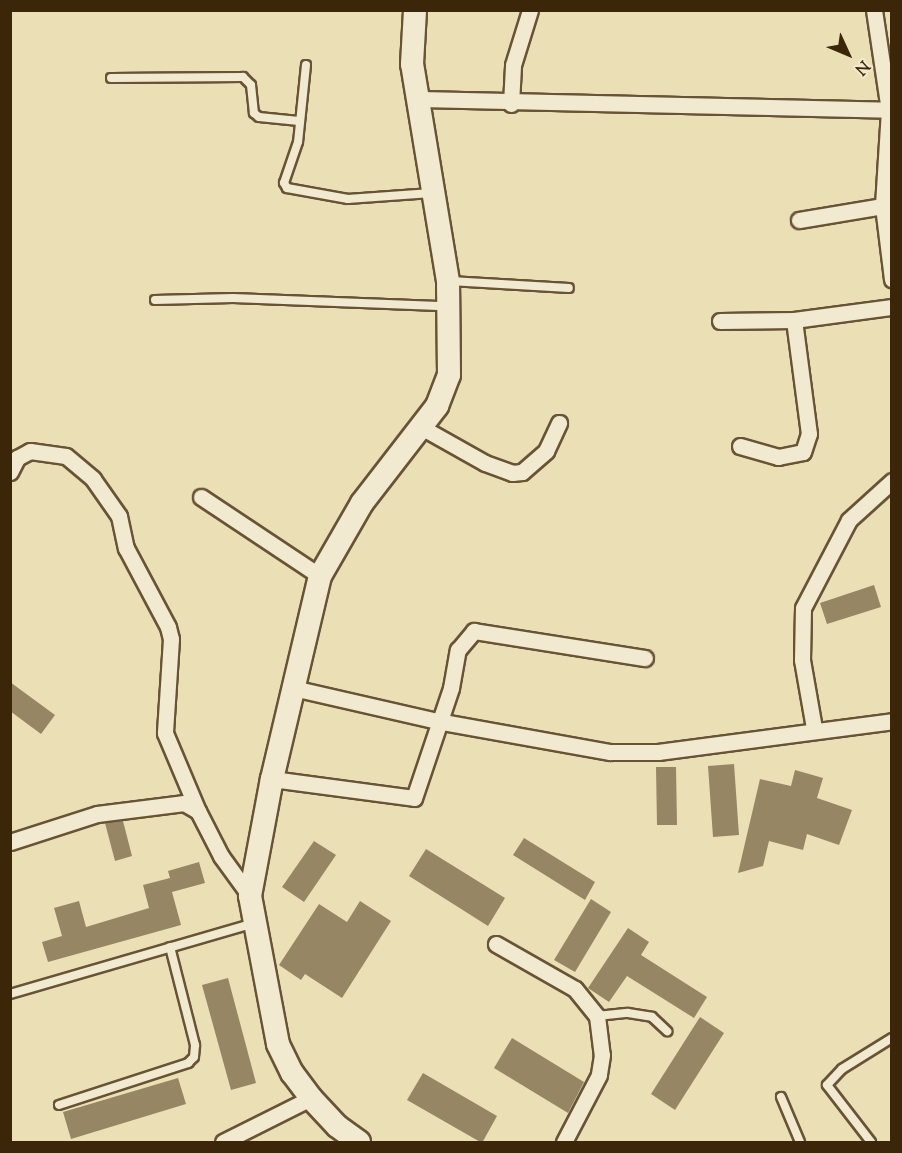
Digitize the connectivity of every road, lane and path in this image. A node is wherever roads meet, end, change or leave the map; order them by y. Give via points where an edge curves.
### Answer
1 (415, 10) edge
2 (531, 10) edge
3 (874, 10) edge
4 (306, 65) dead end
5 (111, 78) dead end
6 (417, 99) junction
7 (511, 104) junction
8 (890, 110) edge
9 (299, 121) junction
10 (433, 193) junction
11 (884, 206) junction
12 (799, 220) dead end
13 (891, 279) edge
14 (448, 281) junction
15 (569, 288) dead end
16 (155, 300) dead end
17 (450, 306) junction
18 (891, 307) edge
19 (794, 320) junction
20 (720, 321) dead end
21 (559, 423) dead end
22 (421, 427) junction
23 (740, 446) dead end
24 (10, 471) edge
25 (891, 481) edge
26 (201, 497) dead end
27 (320, 576) junction
28 (645, 658) dead end
29 (293, 688) junction
30 (437, 721) junction
31 (891, 721) edge
32 (814, 728) junction
33 (273, 779) junction
34 (198, 811) junction
35 (10, 842) edge
36 (250, 896) junction
37 (253, 923) junction
38 (496, 944) dead end
39 (170, 947) junction
40 (10, 994) edge
41 (597, 1016) junction
42 (667, 1031) dead end
43 (891, 1038) edge
44 (781, 1097) dead end
45 (311, 1098) junction
46 (59, 1105) dead end
47 (223, 1143) edge
48 (359, 1143) edge
49 (564, 1143) edge
50 (800, 1143) edge
51 (871, 1143) edge

1 - 6 street via 412,64
2 - 7 street via 513,65
3 - 8 street
4 - 9 lane
5 - 9 lane via 243,77 251,85 254,113 259,117
6 - 7 street
6 - 10 street
7 - 8 street
8 - 11 street
9 - 10 lane via 298,142 284,183 291,192 348,199
10 - 14 street
11 - 12 street
11 - 13 street
14 - 15 lane
14 - 17 street
16 - 17 lane via 233,298
17 - 22 street via 448,375 437,406
18 - 19 street
19 - 20 street
19 - 23 street via 809,434 803,452 778,457
21 - 22 street via 546,451 522,472 512,473 485,463
22 - 27 street via 363,503
24 - 34 street via 17,458 30,451 66,456 93,479 119,516 126,548 168,627 171,639 165,733
25 - 32 street via 845,527 803,608 802,660
26 - 27 street
27 - 29 street
28 - 30 street via 474,631 458,650 451,688
29 - 30 street
29 - 33 street
30 - 32 street via 610,752 658,752
30 - 33 street via 419,793 414,798
31 - 32 street
33 - 36 street
34 - 35 street via 177,802 97,814
34 - 36 street via 221,856
36 - 37 street
37 - 39 lane
37 - 45 street via 278,1044 292,1073
38 - 41 street via 575,989
39 - 40 lane
39 - 46 lane via 195,1045 194,1057 188,1063
41 - 42 lane via 627,1013 652,1017
41 - 49 street via 602,1055 599,1075
43 - 51 lane via 842,1069 826,1085
44 - 50 lane
45 - 47 street
45 - 48 street via 336,1126

